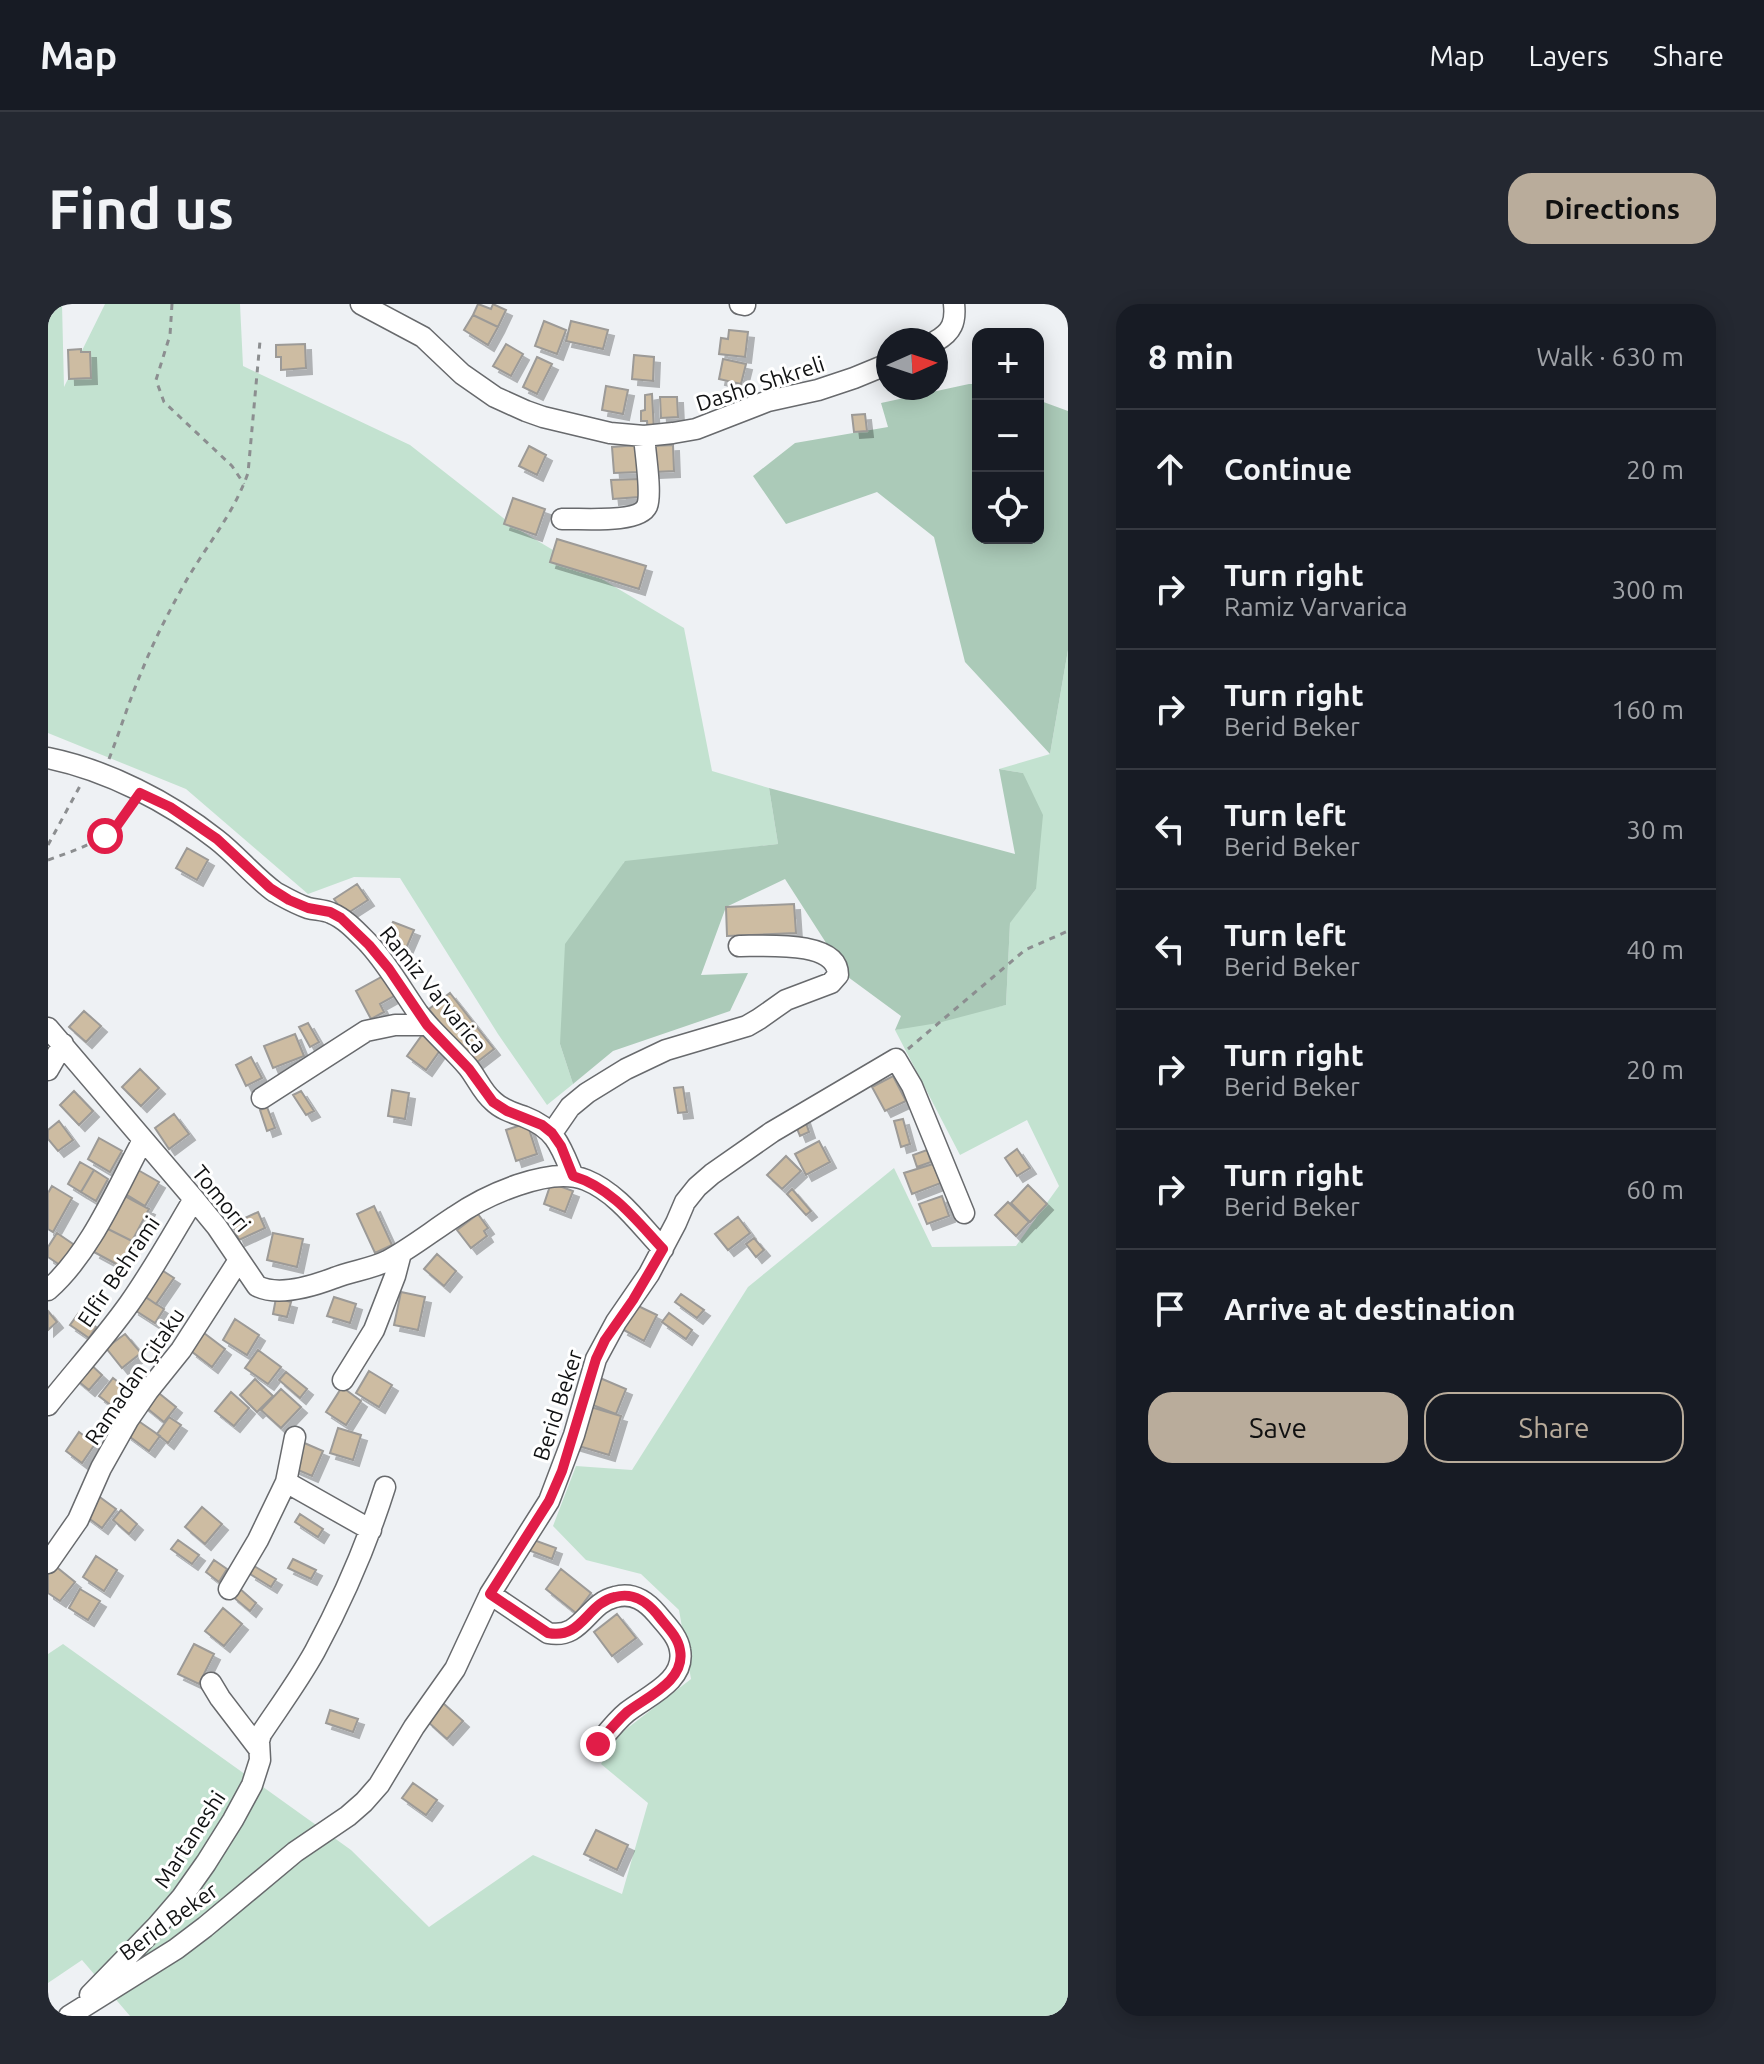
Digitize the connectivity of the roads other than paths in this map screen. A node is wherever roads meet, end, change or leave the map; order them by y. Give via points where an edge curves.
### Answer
1 (361, 304) edge
2 (954, 304) edge
3 (948, 333) edge
4 (876, 369) edge
5 (644, 436) junction
6 (562, 519) dead end
7 (48, 758) edge
8 (739, 946) dead end
9 (427, 1025) junction
10 (48, 1028) edge
11 (63, 1044) junction
12 (48, 1070) edge
13 (262, 1098) dead end
14 (552, 1133) junction
15 (143, 1140) junction
16 (573, 1176) junction
17 (194, 1199) junction
18 (964, 1213) dead end
19 (663, 1249) junction
20 (401, 1253) junction
21 (239, 1260) junction
22 (48, 1290) edge
23 (343, 1380) dead end
24 (48, 1405) edge
25 (295, 1437) dead end
26 (286, 1482) junction
27 (385, 1487) dead end
28 (371, 1530) junction
29 (48, 1563) edge
30 (229, 1589) dead end
31 (490, 1594) junction
32 (211, 1683) dead end
33 (598, 1744) dead end
34 (259, 1749) junction
35 (70, 2016) edge

1 - 5 street, Dasho Shkreli via 423,337 462,374 507,403 586,428
2 - 3 street
4 - 5 street, Dasho Shkreli via 696,429
5 - 6 street via 644,511 619,518
7 - 9 street, Ramiz Varvarica via 97,771 170,807 217,839 270,888 341,918 389,969
8 - 14 street via 816,951 830,957 838,975 747,1026 666,1050 626,1069 570,1107
9 - 13 street via 366,1031
9 - 14 street, Ramiz Varvarica via 493,1102
10 - 11 street, Tomorri
11 - 12 street
11 - 15 street, Tomorri
14 - 16 street
15 - 17 street, Tomorri
15 - 22 street via 86,1245
16 - 19 street via 616,1200
16 - 20 street, Tomorri via 536,1180 492,1196
17 - 21 street, Tomorri
17 - 24 street, Elfir Behrami via 106,1335
18 - 19 street, Berid Beker via 896,1059 712,1174 685,1202
19 - 31 street, Berid Beker via 605,1340 549,1501
20 - 21 street, Tomorri via 318,1284 276,1290 257,1286
20 - 23 street via 374,1330
21 - 29 street, Ramadan Çitaku via 128,1420 78,1520
25 - 26 street
26 - 28 street
26 - 30 street
27 - 28 street, Martaneshi
28 - 34 street, Martaneshi via 314,1653 261,1734
31 - 33 street via 556,1635 571,1631 605,1601 641,1598 676,1638 680,1661 670,1681 627,1713
31 - 35 street, Berid Beker via 455,1669 364,1802 176,1949
32 - 34 street
34 - 35 street, Martaneshi via 252,1785 182,1897

